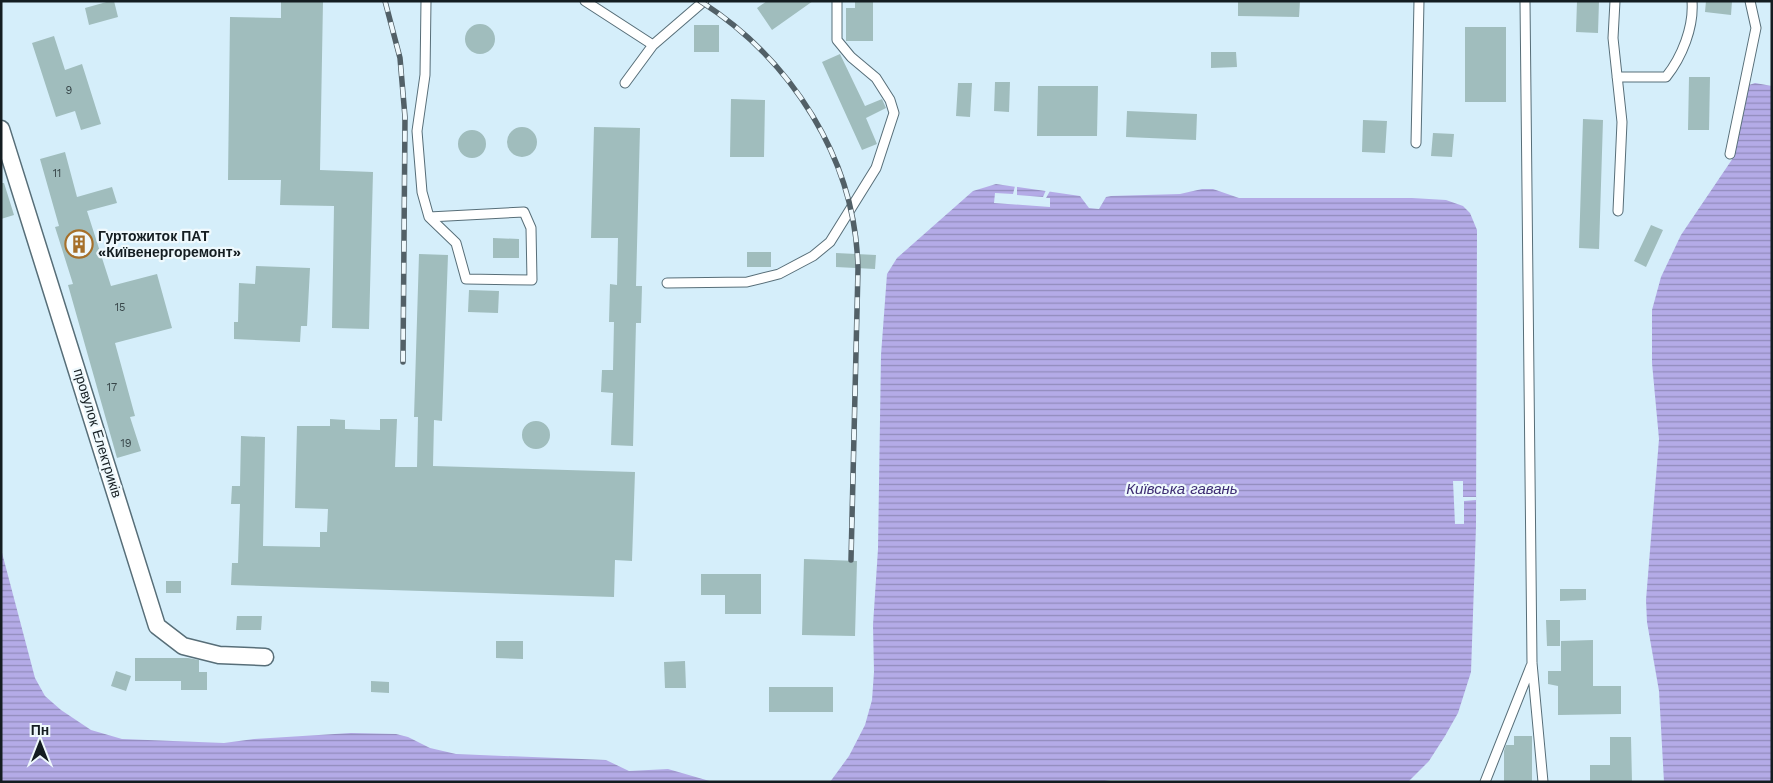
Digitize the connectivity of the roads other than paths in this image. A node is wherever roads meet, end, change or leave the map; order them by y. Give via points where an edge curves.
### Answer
1 (426, 1) edge
2 (585, 1) edge
3 (704, 1) edge
4 (837, 1) edge
5 (1419, 1) edge
6 (1525, 1) edge
7 (1615, 1) edge
8 (1692, 1) edge
9 (1758, 1) edge
10 (1750, 2) edge
11 (653, 45) junction
12 (1617, 76) junction
13 (626, 82) dead end
14 (1, 129) edge
15 (1416, 143) dead end
16 (1730, 154) dead end
17 (1618, 211) dead end
18 (429, 217) junction
19 (667, 284) dead end
20 (265, 656) dead end
21 (1532, 663) junction
22 (1485, 782) edge
23 (1543, 782) edge

1 - 18 lane via 425,75 416,131 422,192
2 - 11 lane
3 - 11 lane
4 - 19 lane via 837,40 850,57 876,78 894,113 876,168 830,242 813,256 779,274 747,282
5 - 15 lane
6 - 21 lane
7 - 12 lane via 1613,38
8 - 12 lane via 1687,36 1676,64 1666,78
9 - 10 lane
10 - 16 lane via 1756,28
11 - 13 lane
12 - 17 lane via 1622,122
14 - 20 street, провулок Електриків via 157,626 183,646 219,655
18 - 18 lane via 524,212 531,228 532,280 466,279 456,243
21 - 22 lane
21 - 23 lane

